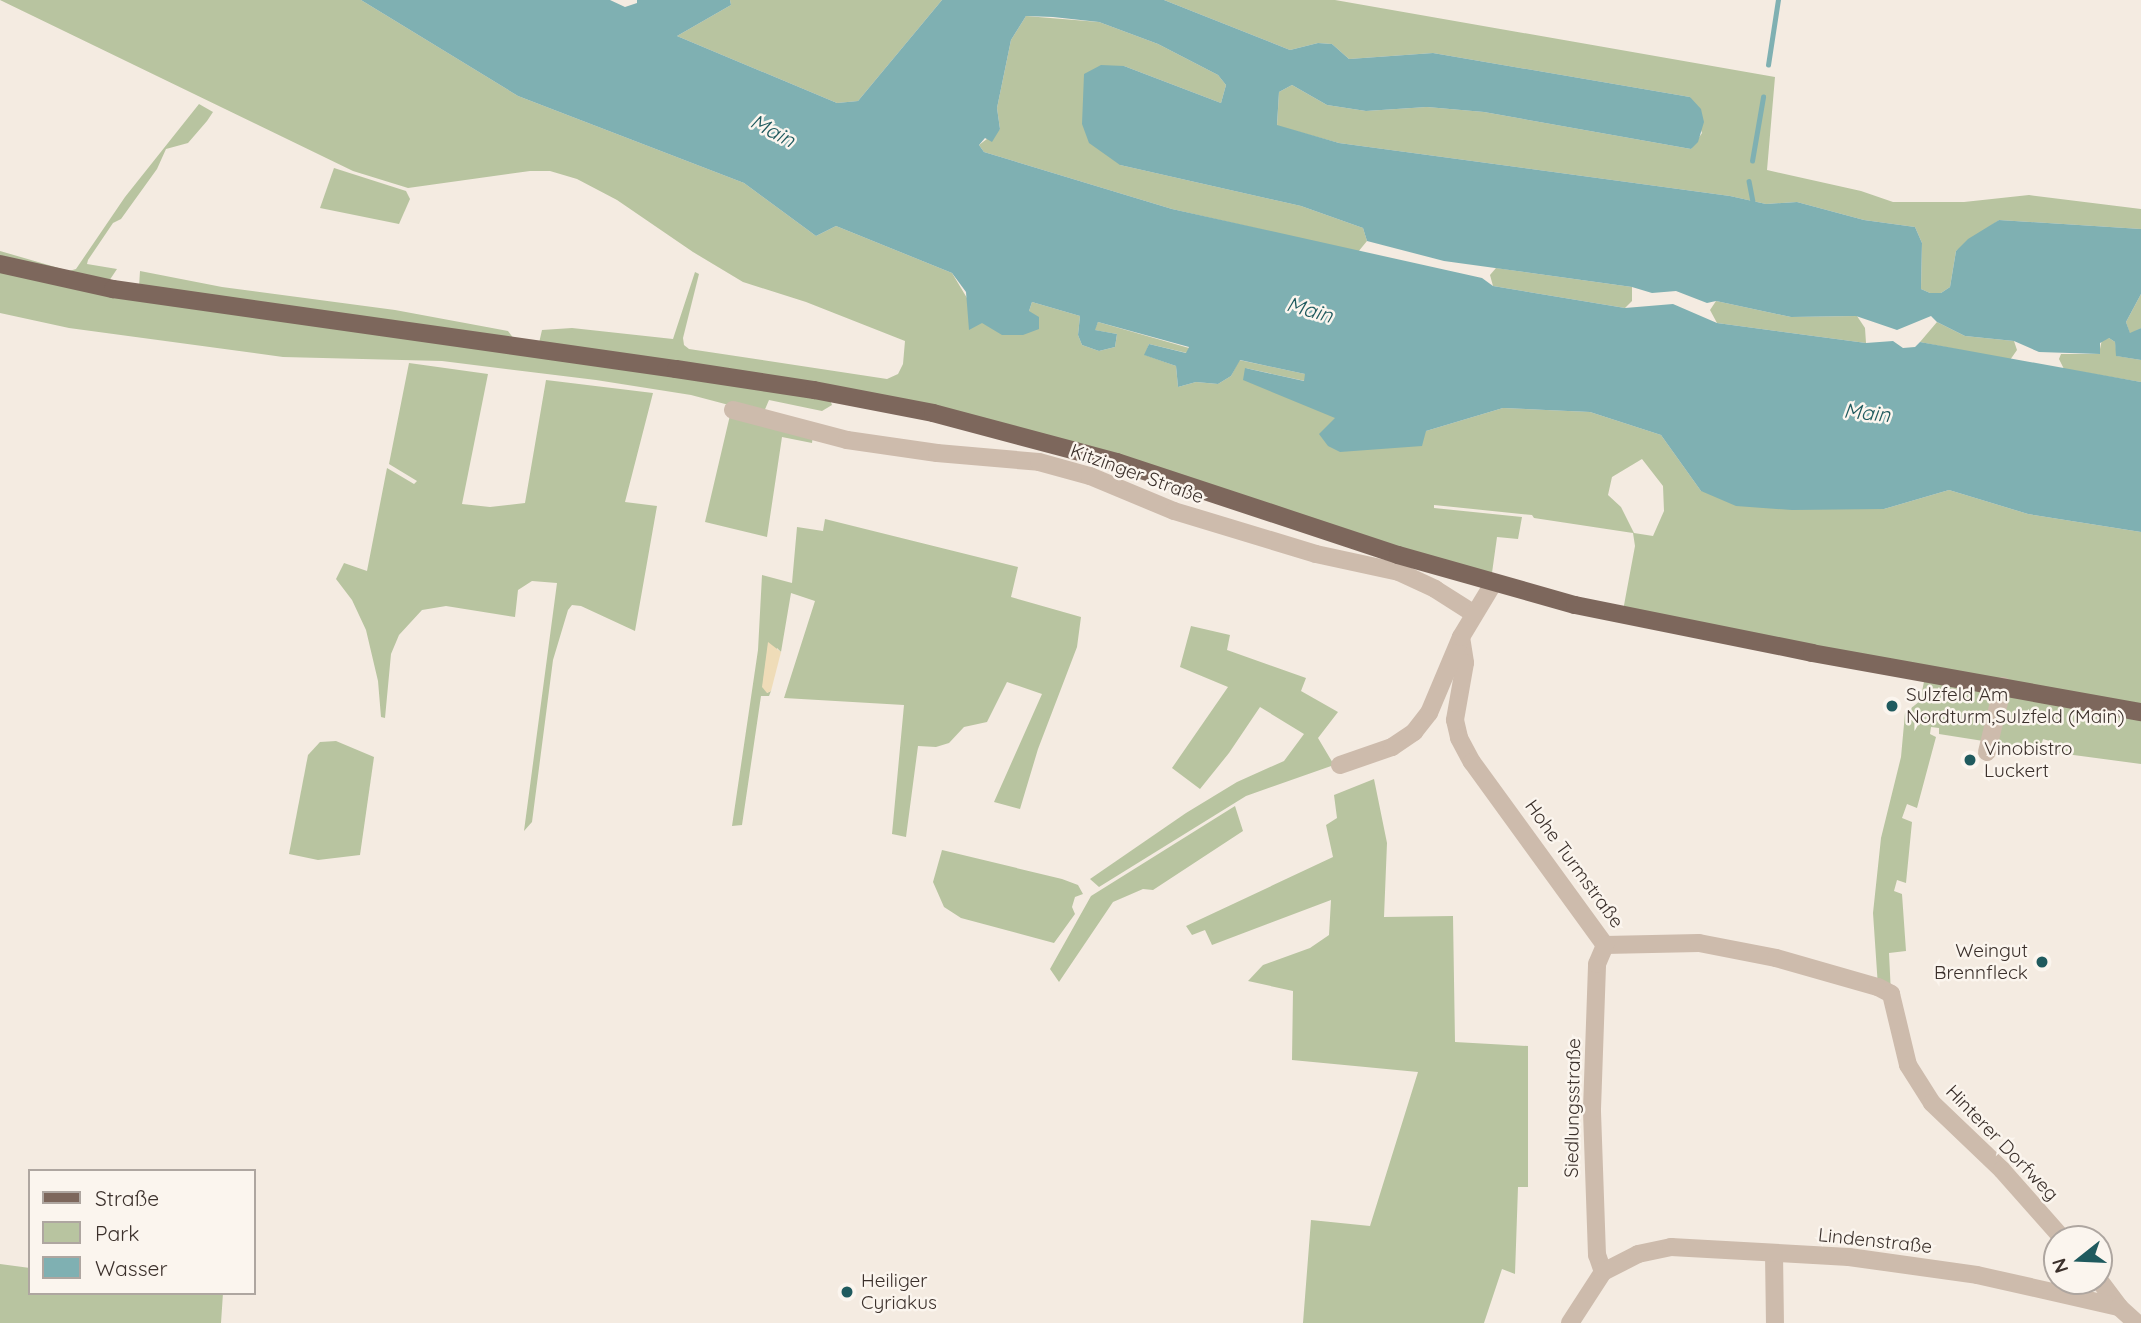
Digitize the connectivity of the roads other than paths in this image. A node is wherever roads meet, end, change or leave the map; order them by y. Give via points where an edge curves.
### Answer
1 (0, 264) edge
2 (733, 410) dead end
3 (1493, 584) junction
4 (1473, 613) junction
5 (1461, 638) junction
6 (2003, 686) junction
7 (2141, 712) edge
8 (1987, 752) dead end
9 (1340, 765) dead end
10 (1605, 945) junction
11 (1892, 994) joint
12 (2051, 1225) edge
13 (1774, 1253) junction
14 (1603, 1272) junction
15 (2110, 1295) edge
16 (2119, 1307) junction
17 (1570, 1323) edge
18 (1775, 1323) edge
19 (2137, 1323) edge

1 - 3 main road via 113,289 677,369 933,413 1117,462
2 - 4 street, Kitzinger Straße via 847,440 1039,462 1316,554 1399,572
3 - 4 street, Hohe Turmstraße
3 - 6 main road via 1695,631
4 - 5 street, Hohe Turmstraße
5 - 9 street via 1429,713 1414,732 1392,747
5 - 10 street, Hohe Turmstraße via 1465,663 1455,720 1459,738
6 - 7 main road
6 - 8 street
10 - 11 street, Hohe Turmstraße via 1699,943 1776,958
10 - 14 street, Siedlungsstraße via 1597,964 1592,1109 1597,1255
11 - 12 street, Hinterer Dorfweg via 1908,1065 1932,1102
13 - 14 street, Lindenstraße via 1671,1247 1639,1254
13 - 16 street, Lindenstraße via 1977,1275
13 - 18 street
14 - 17 street
15 - 16 street
16 - 19 street, Lindenstraße

